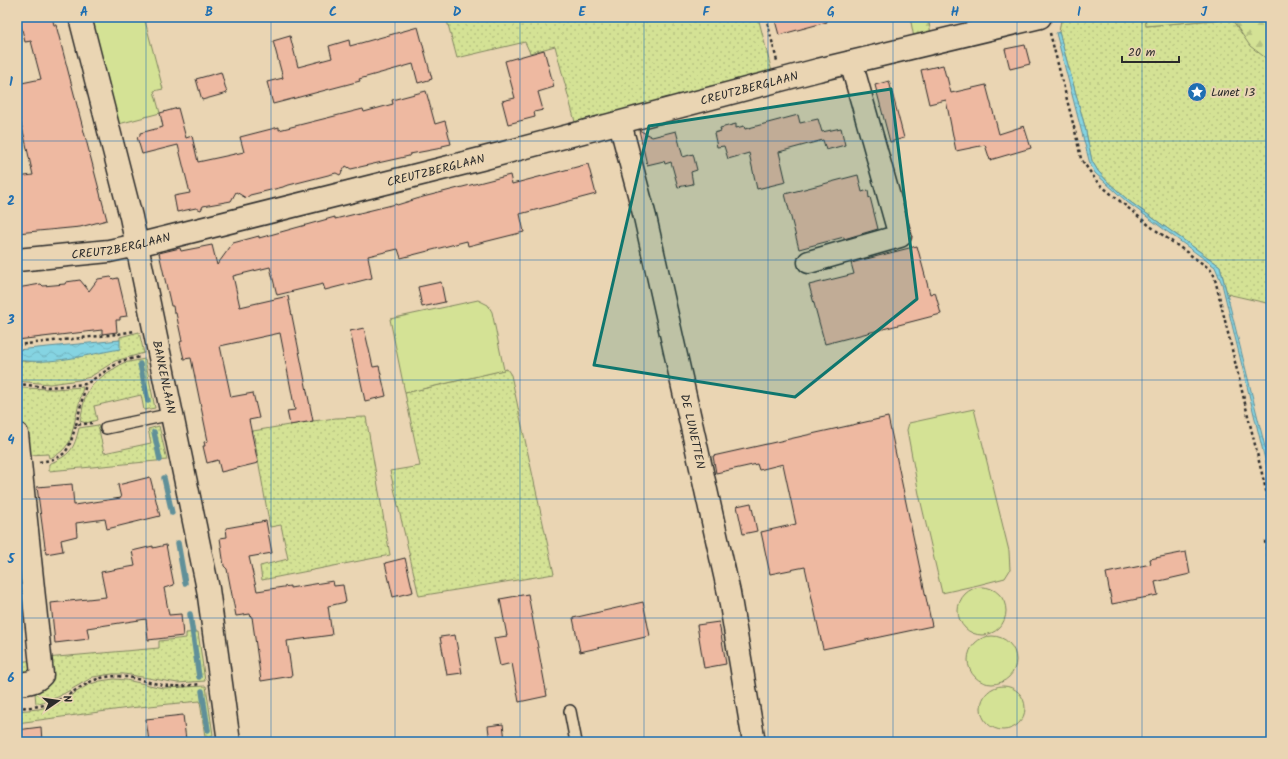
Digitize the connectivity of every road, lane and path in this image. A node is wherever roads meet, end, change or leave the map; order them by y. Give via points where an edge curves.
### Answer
1 (80, 17) edge
2 (766, 17) edge
3 (1045, 24) edge
4 (851, 62) junction
5 (782, 80) junction
6 (620, 123) junction
7 (137, 245) junction
8 (17, 260) edge
9 (809, 262) dead end
10 (154, 327) junction
11 (17, 345) edge
12 (160, 354) junction
13 (17, 384) edge
14 (86, 384) junction
15 (172, 414) junction
16 (76, 425) junction
17 (106, 428) joint
18 (17, 434) edge
19 (20, 466) junction
20 (1271, 511) edge
21 (1271, 538) edge
22 (1271, 569) edge
23 (221, 680) junction
24 (17, 684) edge
25 (17, 708) edge
26 (570, 711) dead end
27 (229, 742) edge
28 (576, 742) edge
29 (754, 742) edge

1 - 7 street, BANKENLAAN
2 - 5 path
3 - 4 street, CREUTZBERGLAAN
3 - 20 path via 1081,159 1098,183 1150,226 1210,268 1214,275
4 - 5 street, CREUTZBERGLAAN
4 - 9 street via 900,236
5 - 6 street, CREUTZBERGLAAN
6 - 7 street, CREUTZBERGLAAN
6 - 29 street, DE LUNETTEN via 645,217 729,593
7 - 8 street, CREUTZBERGLAAN via 109,251
7 - 10 street, BANKENLAAN
10 - 11 path via 118,334
10 - 12 street, BANKENLAAN
12 - 14 path via 122,361
12 - 15 street, BANKENLAAN
13 - 14 path via 48,387
14 - 16 path
15 - 17 lane
15 - 23 street, BANKENLAAN via 208,589
16 - 17 path via 101,422
16 - 19 path via 66,453 49,461
18 - 19 street
19 - 24 street via 42,675 38,680
21 - 22 path via 1265,542
23 - 25 path via 171,686 107,676 95,679 54,702
23 - 27 street, BANKENLAAN
26 - 28 lane

